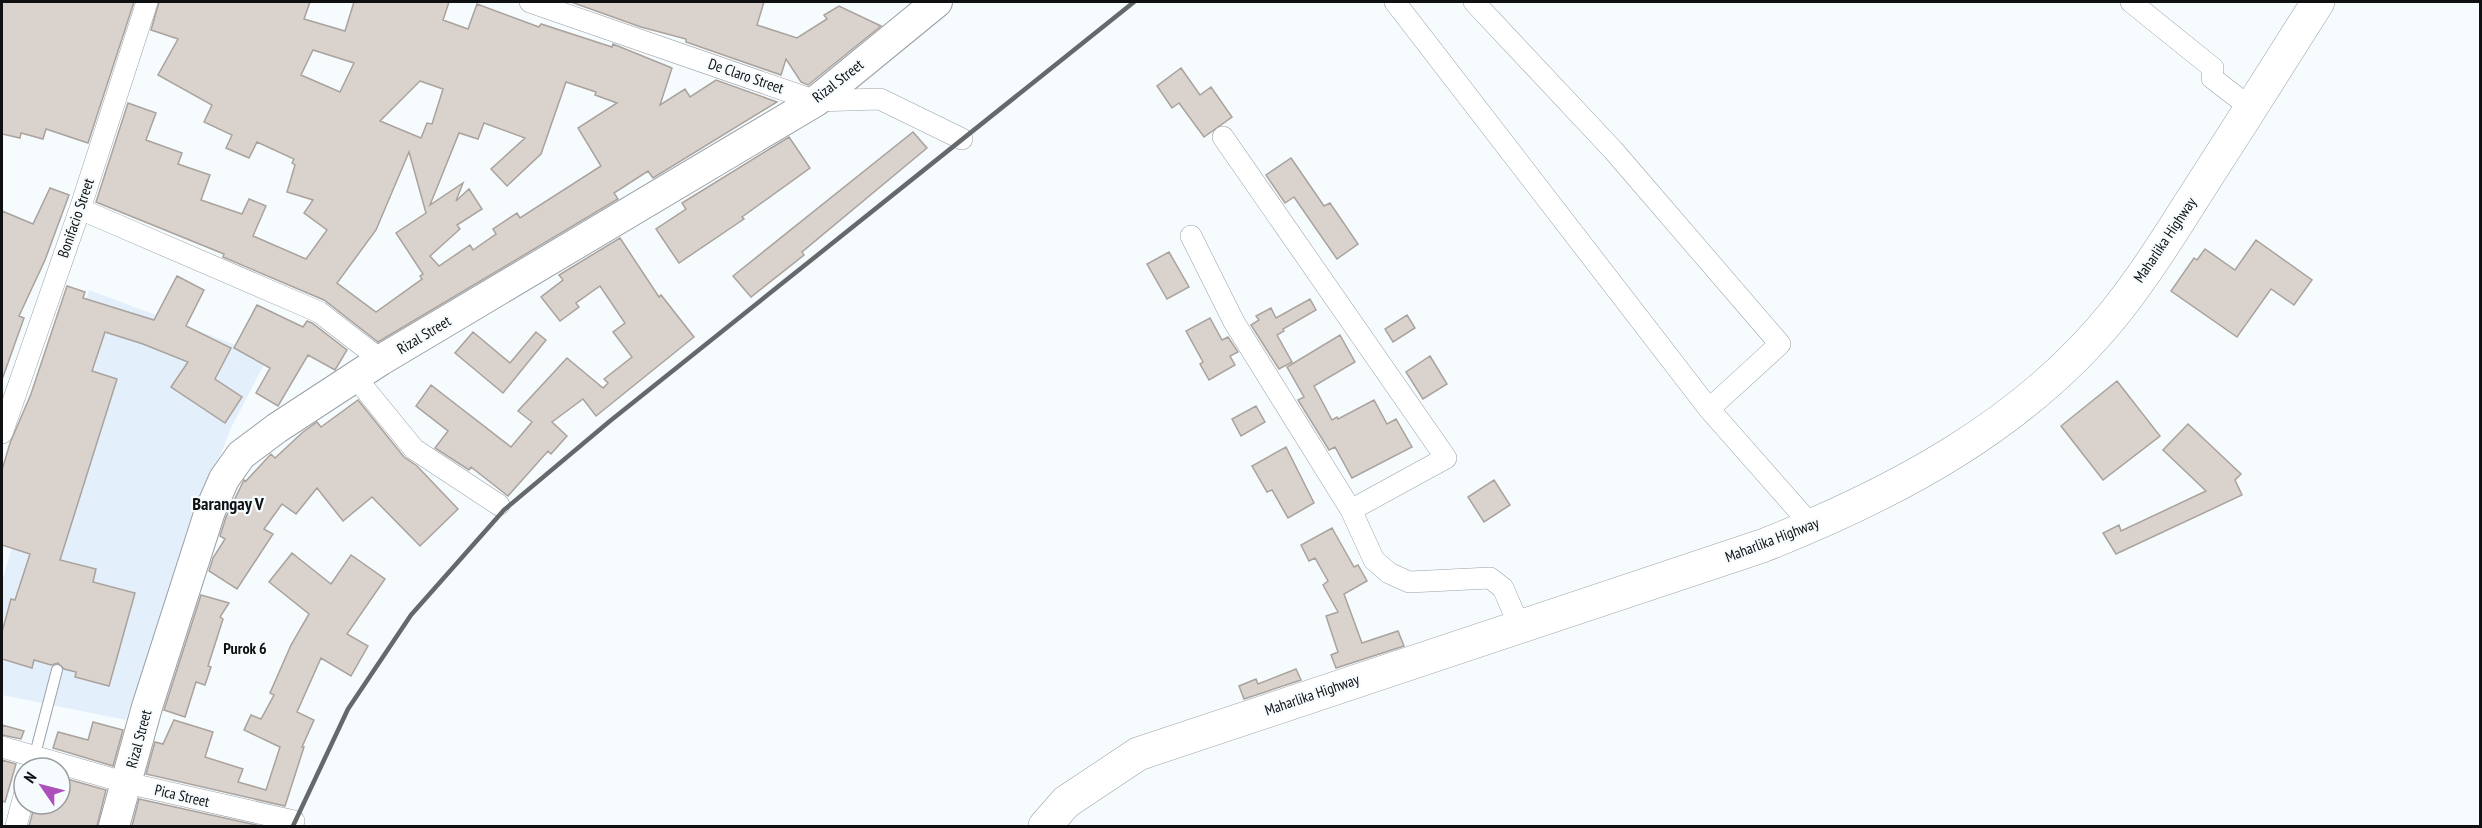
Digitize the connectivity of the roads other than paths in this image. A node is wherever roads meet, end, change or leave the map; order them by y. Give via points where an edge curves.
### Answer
1 (147, 2) edge
2 (937, 2) edge
3 (1395, 2) edge
4 (1474, 2) edge
5 (2131, 2) edge
6 (2318, 2) edge
7 (541, 3) edge
8 (816, 101) junction
9 (2251, 108) junction
10 (1222, 137) dead end
11 (962, 139) dead end
12 (80, 209) junction
13 (1191, 236) dead end
14 (381, 360) junction
15 (356, 378) junction
16 (1709, 409) junction
17 (2, 432) edge
18 (499, 505) dead end
19 (1351, 510) junction
20 (1812, 526) junction
21 (1519, 625) junction
22 (57, 670) dead end
23 (2, 747) edge
24 (19, 756) edge
25 (35, 756) edge
26 (72, 771) edge
27 (127, 783) junction
28 (294, 821) dead end
29 (114, 826) edge
30 (1046, 826) edge

1 - 12 street, Bonifacio Street
2 - 8 street, Rizal Street
3 - 16 street
4 - 16 street via 1613,150 1780,344
5 - 9 street via 2213,68 2212,78
6 - 9 highway, Maharlika Highway
7 - 8 street, De Claro Street
8 - 11 street, De Claro Street via 880,99
8 - 14 street, Rizal Street
9 - 20 highway, Maharlika Highway via 2117,310 2064,366 1959,449 1899,485
10 - 19 street via 1446,458
12 - 14 street via 319,312
12 - 17 street, Bonifacio Street
13 - 19 street via 1234,322
14 - 15 street, Rizal Street
15 - 18 street via 414,449
15 - 27 street, Rizal Street via 277,428 242,455 225,479 210,512 147,707
16 - 20 street
19 - 21 street via 1374,560 1389,573 1409,582 1490,578 1503,588
20 - 21 highway, Maharlika Highway
21 - 30 highway, Maharlika Highway via 1138,754 1066,802
22 - 25 lane
23 - 24 street, Pica Street
26 - 27 street, Pica Street
27 - 28 street, Pica Street
27 - 29 street, Rizal Street

